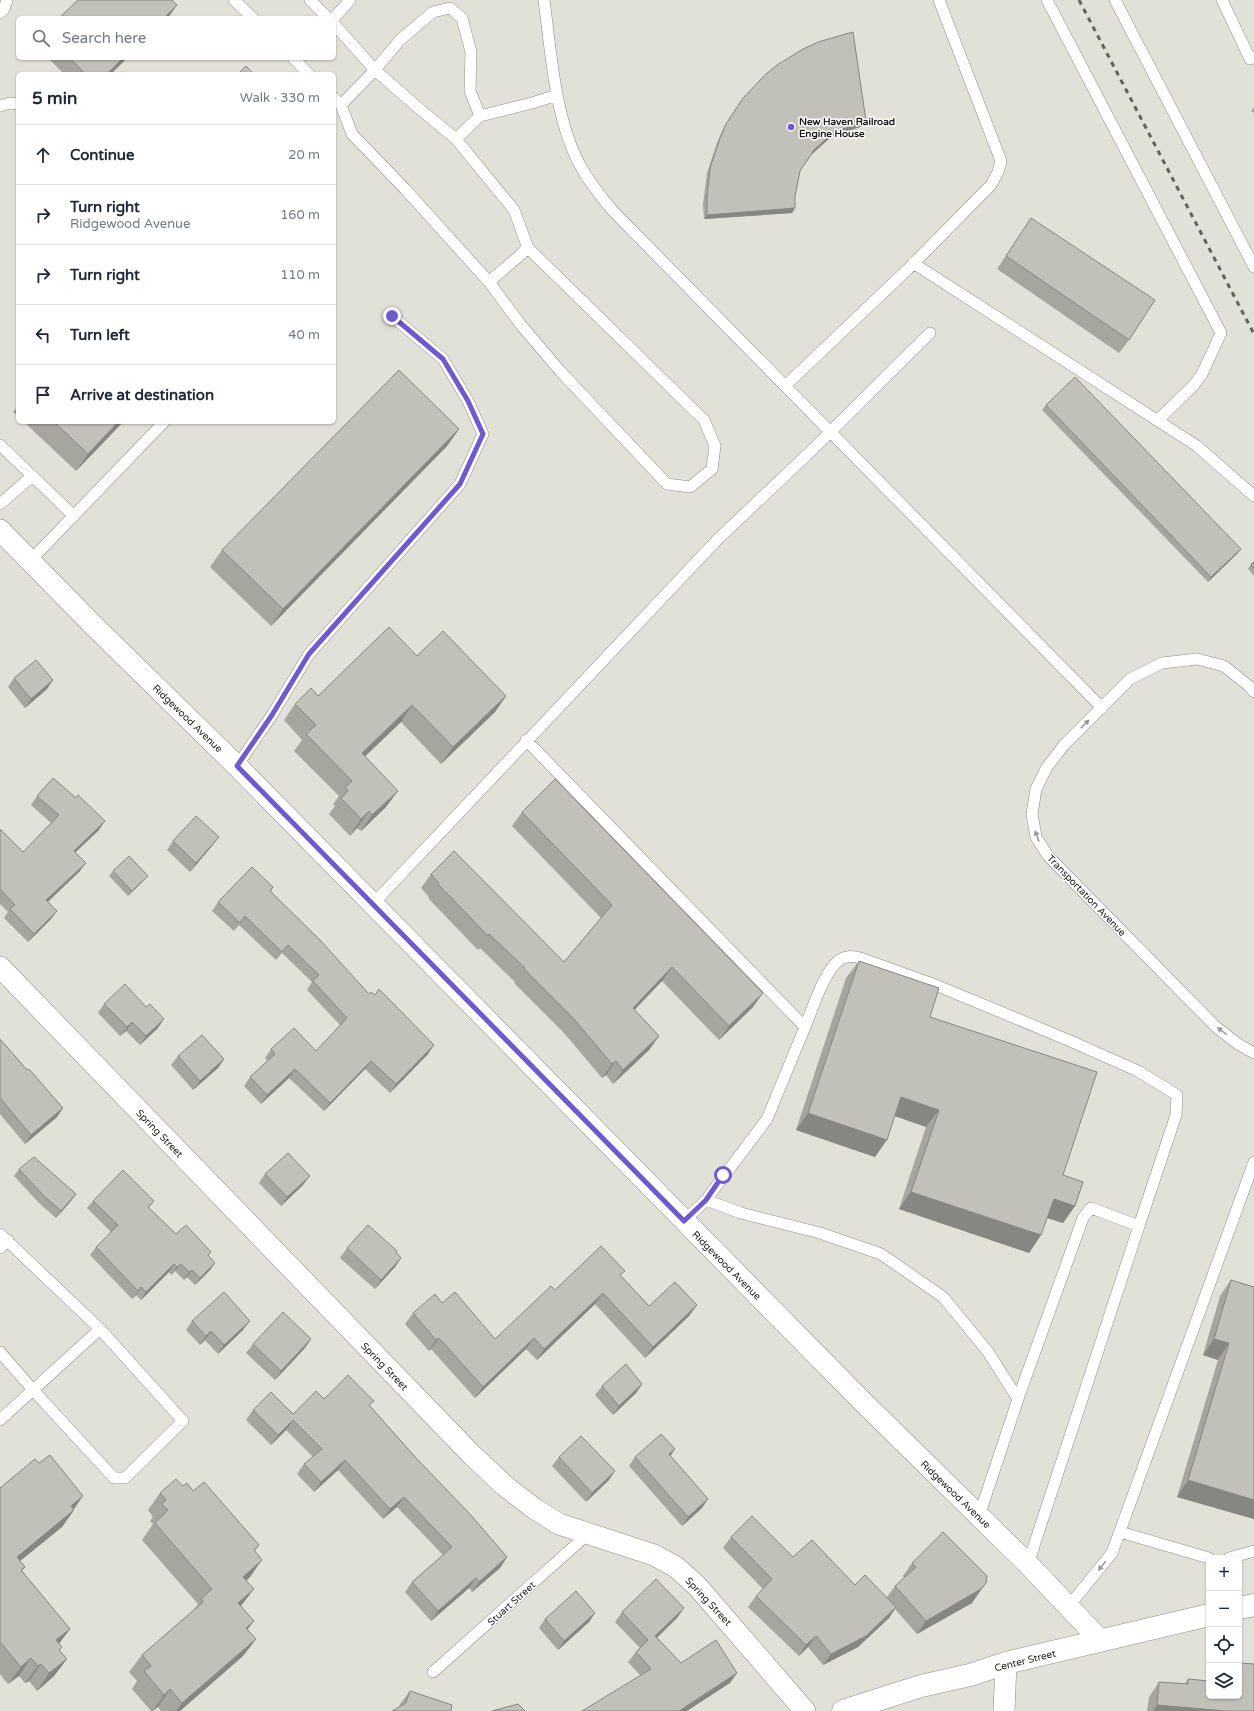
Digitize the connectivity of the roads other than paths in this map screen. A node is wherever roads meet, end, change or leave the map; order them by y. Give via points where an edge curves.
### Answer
1 (6, 0) edge
2 (234, 0) edge
3 (310, 0) edge
4 (350, 0) edge
5 (544, 0) edge
6 (940, 0) edge
7 (1047, 0) edge
8 (1115, 0) edge
9 (1222, 0) edge
10 (0, 13) edge
11 (251, 16) edge
12 (326, 16) edge
13 (336, 16) edge
14 (336, 26) edge
15 (1254, 56) edge
16 (297, 60) edge
17 (375, 70) junction
18 (308, 72) edge
19 (557, 95) junction
20 (338, 102) edge
21 (16, 104) edge
22 (0, 106) edge
23 (480, 116) junction
24 (456, 139) junction
25 (528, 248) junction
26 (913, 263) junction
27 (1254, 267) edge
28 (489, 282) junction
29 (392, 316) dead end
30 (930, 333) dead end
31 (785, 386) junction
32 (1158, 420) junction
33 (162, 424) edge
34 (830, 431) junction
35 (0, 445) edge
36 (32, 476) junction
37 (1254, 496) edge
38 (0, 504) edge
39 (74, 516) junction
40 (0, 530) edge
41 (30, 561) junction
42 (1254, 692) edge
43 (1102, 708) junction
44 (526, 740) junction
45 (237, 766) junction
46 (372, 904) junction
47 (0, 967) edge
48 (805, 1027) junction
49 (1254, 1053) edge
50 (1254, 1162) edge
51 (706, 1200) junction
52 (684, 1221) junction
53 (1139, 1226) junction
54 (3, 1241) edge
55 (100, 1329) junction
56 (0, 1352) edge
57 (33, 1390) junction
58 (1018, 1399) junction
59 (0, 1420) edge
60 (978, 1516) junction
61 (1120, 1532) junction
62 (588, 1534) junction
63 (1254, 1551) edge
64 (1240, 1555) edge
65 (1206, 1557) edge
66 (1028, 1564) junction
67 (1254, 1605) edge
68 (1068, 1607) junction
69 (1242, 1607) edge
70 (1206, 1616) edge
71 (1101, 1641) junction
72 (1006, 1663) junction
73 (433, 1672) dead end
74 (806, 1711) edge
75 (843, 1711) edge
76 (1004, 1711) edge

1 - 10 lane
2 - 11 lane
3 - 12 lane
4 - 13 lane
5 - 19 lane
6 - 26 lane via 1000,161 991,185
7 - 32 lane via 1221,332 1202,374
8 - 27 lane
9 - 15 lane via 1250,59
14 - 17 lane
16 - 18 lane
17 - 20 lane
17 - 23 lane via 400,40 433,12 450,8 462,18 471,52 470,91
17 - 24 lane
19 - 23 lane
19 - 31 lane via 566,132 580,166 597,192
20 - 28 lane via 352,134
21 - 22 lane
23 - 24 lane
24 - 25 lane via 514,210
25 - 28 lane
25 - 28 lane via 704,420 716,446 712,469 690,487 667,484 561,372
26 - 31 lane
26 - 32 lane
29 - 45 lane via 443,359 468,401 483,434 460,484 309,654
30 - 34 lane
31 - 34 lane
32 - 37 lane via 1197,446
33 - 39 lane
34 - 43 lane
34 - 44 lane via 718,539
35 - 36 lane
36 - 38 lane
36 - 39 lane
39 - 41 lane
40 - 41 street, Ridgewood Avenue
41 - 45 street, Ridgewood Avenue
42 - 43 lane, Transportation Avenue via 1224,666 1197,659 1162,663 1130,679
49 -> 43 lane, Transportation Avenue via 1216,1027 1048,856 1036,837 1032,814 1036,789 1047,767 1064,745
44 - 46 lane
44 - 48 lane
45 - 46 street, Ridgewood Avenue
46 - 52 street, Ridgewood Avenue
47 - 62 street, Spring Street via 472,1455 505,1486 535,1509 559,1524
48 - 51 lane via 767,1118
48 - 53 lane via 827,974 837,961 846,957 860,958 938,986 1138,1071 1177,1095 1176,1115
50 - 61 lane
51 - 52 lane
51 - 58 lane via 741,1213 820,1233 881,1254 943,1297 988,1352
52 - 60 street, Ridgewood Avenue
53 - 58 lane via 1091,1208 1083,1218
53 - 66 lane
54 - 55 lane
55 - 57 lane
55 - 57 lane via 184,1421 125,1478 114,1478
56 - 57 lane
57 - 59 lane
58 - 60 lane
60 - 66 street, Ridgewood Avenue
61 - 65 lane
61 -> 68 lane via 1112,1553
62 - 73 lane, Stuart Street
62 - 74 street, Spring Street via 654,1555 676,1567 697,1586
63 - 64 lane
66 - 68 street, Ridgewood Avenue
67 - 69 main road
68 - 71 street, Ridgewood Avenue
70 - 71 main road, Center Street
71 - 72 main road, Center Street
72 - 75 main road, Center Street
72 - 76 street

